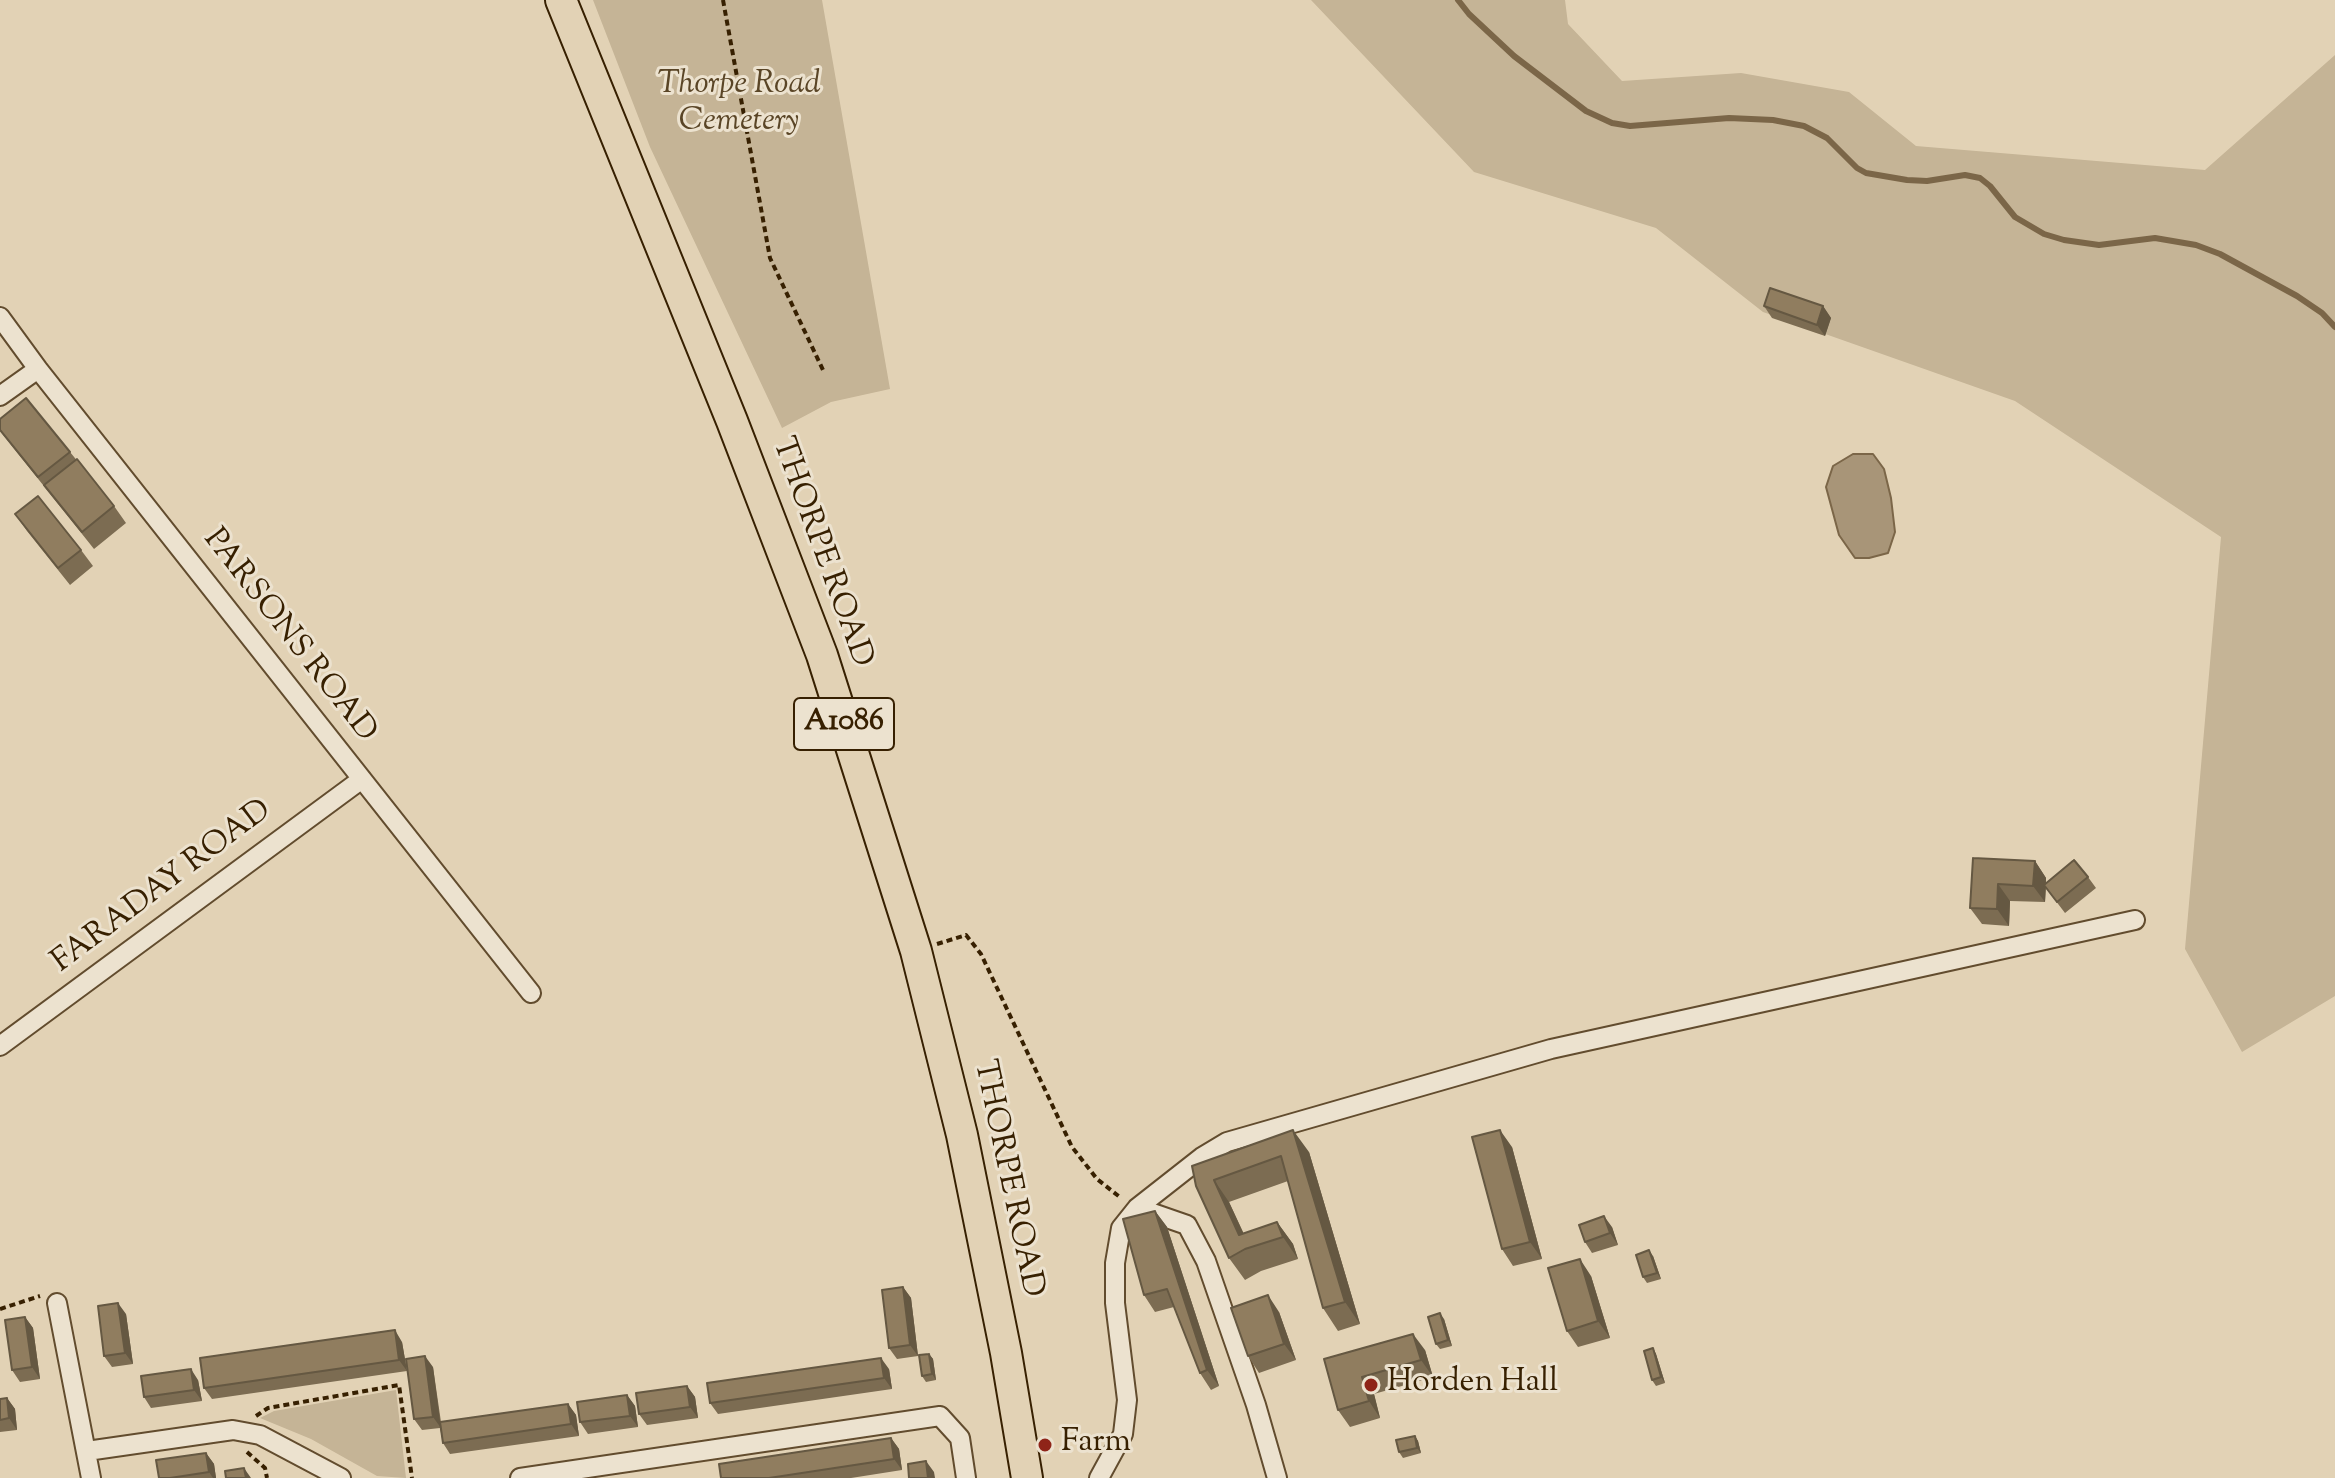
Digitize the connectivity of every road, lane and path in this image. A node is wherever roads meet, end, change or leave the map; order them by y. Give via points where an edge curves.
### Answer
1 (561, 0) edge
2 (723, 0) edge
3 (0, 317) edge
4 (38, 369) junction
5 (823, 370) dead end
6 (0, 396) edge
7 (362, 779) junction
8 (2135, 920) dead end
9 (916, 951) junction
10 (531, 993) dead end
11 (0, 1046) edge
12 (1137, 1208) junction
13 (57, 1303) joint
14 (0, 1309) edge
15 (233, 1430) junction
16 (87, 1451) junction
17 (650, 1469) edge
18 (91, 1478) edge
19 (341, 1478) edge
20 (412, 1478) edge
21 (520, 1478) edge
22 (966, 1478) edge
23 (1027, 1478) edge
24 (1099, 1478) edge
25 (1277, 1478) edge

1 - 9 main road, THORPE ROAD / A1086 via 822,655
2 - 5 path via 770,258
3 - 4 street, PARSONS ROAD
4 - 6 street
4 - 7 street, PARSONS ROAD
7 - 10 street, PARSONS ROAD
7 - 11 street, FARADAY ROAD
8 - 12 street via 1551,1049 1227,1142
9 - 12 path via 966,935 981,954 1072,1147 1097,1179
9 - 23 main road, THORPE ROAD / A1086 via 962,1135
12 - 24 street via 1121,1228 1115,1263 1127,1400 1123,1434
12 - 25 street via 1187,1225 1206,1261
13 - 14 path via 51,1293
13 - 16 street
15 - 16 street
15 - 19 street via 260,1435
15 - 20 path via 268,1408 399,1385
16 - 18 street
17 - 21 street
17 - 22 street via 940,1416 960,1438

